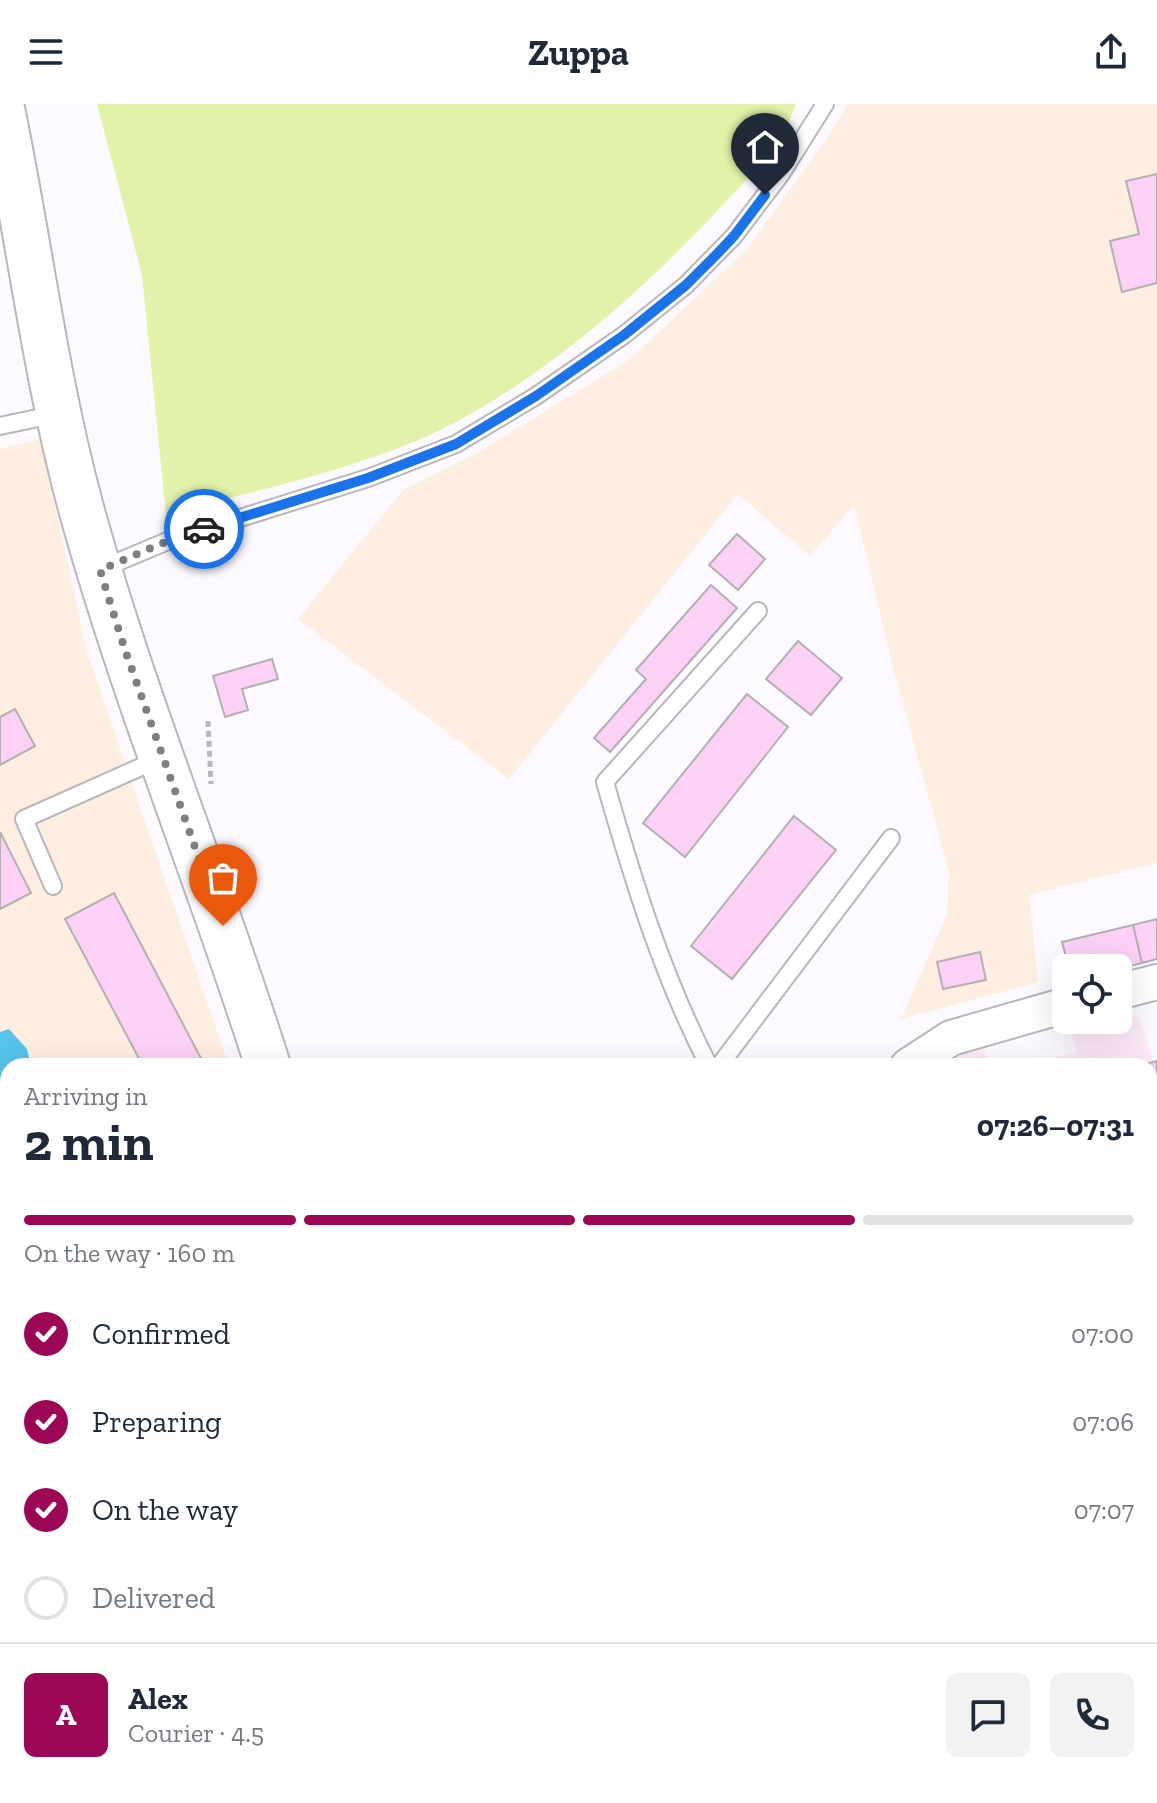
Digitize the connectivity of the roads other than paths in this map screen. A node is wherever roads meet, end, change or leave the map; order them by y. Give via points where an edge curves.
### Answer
1 (1, 104) edge
2 (825, 104) edge
3 (59, 413) junction
4 (0, 426) edge
5 (100, 570) junction
6 (758, 611) dead end
7 (163, 758) junction
8 (891, 838) dead end
9 (53, 886) dead end
10 (1157, 982) edge
11 (1132, 988) edge
12 (1052, 1009) edge
13 (265, 1058) edge
14 (705, 1058) edge
15 (725, 1058) edge
16 (920, 1058) edge

1 - 3 main road
2 - 5 lane via 734,236 686,285 536,396 456,444 368,478 170,540
3 - 4 lane
3 - 5 main road
5 - 7 main road
6 - 14 lane via 605,782 638,897
7 - 9 lane via 24,819
7 - 13 main road
8 - 15 lane
10 - 11 street
12 - 16 street via 951,1038

